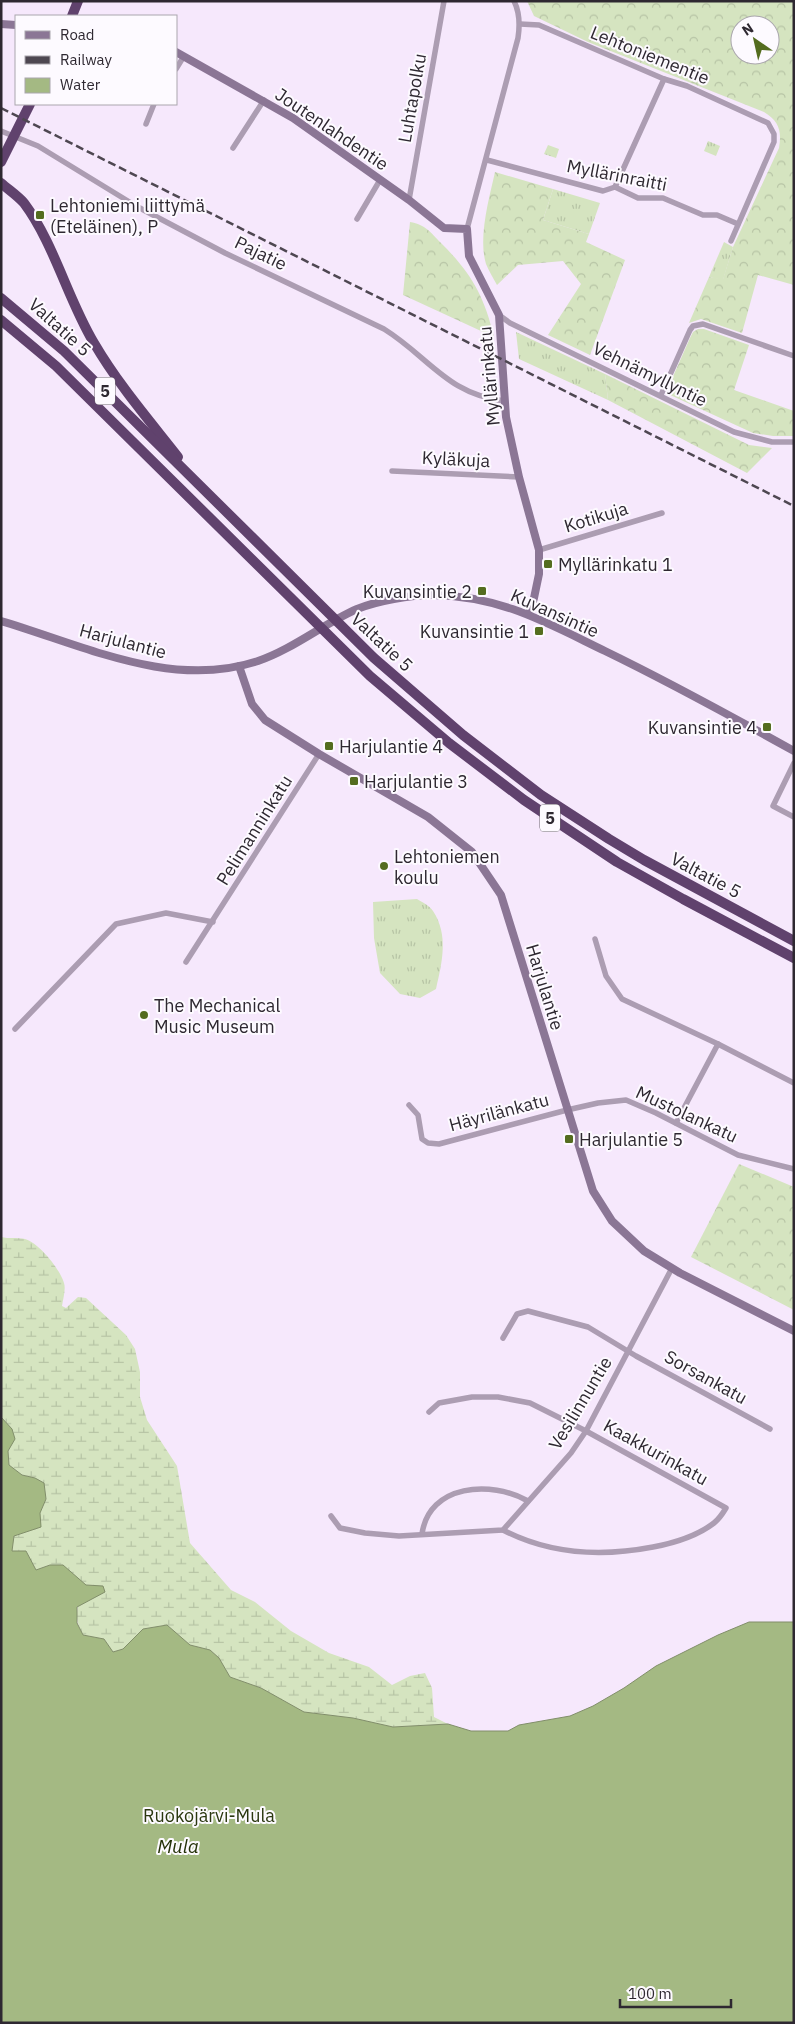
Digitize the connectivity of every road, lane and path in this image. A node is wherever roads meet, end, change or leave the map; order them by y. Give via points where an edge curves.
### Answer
1 (78, 1) edge
2 (444, 1) edge
3 (514, 1) edge
4 (72, 15) edge
5 (1, 24) edge
6 (520, 24) junction
7 (15, 25) edge
8 (178, 53) edge
9 (184, 56) junction
10 (178, 66) edge
11 (664, 78) junction
12 (264, 100) junction
13 (29, 105) edge
14 (154, 105) edge
15 (146, 124) dead end
16 (1, 131) edge
17 (232, 148) dead end
18 (486, 160) junction
19 (1, 162) edge
20 (380, 180) junction
21 (1, 183) edge
22 (615, 187) junction
23 (409, 200) junction
24 (356, 219) dead end
25 (738, 224) junction
26 (467, 229) junction
27 (731, 241) dead end
28 (1, 298) edge
29 (499, 315) junction
30 (1, 320) edge
31 (794, 356) edge
32 (661, 395) junction
33 (505, 401) junction
34 (794, 442) edge
35 (392, 471) dead end
36 (519, 477) junction
37 (203, 490) junction
38 (662, 513) dead end
39 (539, 550) junction
40 (529, 614) junction
41 (1, 621) edge
42 (291, 646) joint
43 (239, 666) junction
44 (794, 751) edge
45 (320, 754) junction
46 (794, 763) edge
47 (794, 816) edge
48 (214, 922) junction
49 (595, 939) dead end
50 (794, 941) edge
51 (794, 958) edge
52 (186, 962) dead end
53 (15, 1030) dead end
54 (718, 1044) junction
55 (794, 1083) edge
56 (409, 1105) dead end
57 (566, 1110) junction
58 (676, 1123) junction
59 (794, 1170) edge
60 (672, 1268) junction
61 (794, 1331) edge
62 (503, 1338) dead end
63 (628, 1351) junction
64 (429, 1412) dead end
65 (770, 1428) dead end
66 (586, 1431) junction
67 (528, 1501) junction
68 (331, 1516) dead end
69 (503, 1530) junction
70 (422, 1534) junction

1 - 4 highway
2 - 23 street, Luhtapolku
3 - 6 street
5 - 7 street
6 - 11 street, Lehtoniementie via 539,25
6 - 18 street, Myllärinkatu
8 - 9 street, Joutenlahdentie
9 - 10 street
9 - 12 street, Joutenlahdentie
11 - 22 street
11 - 25 street, Lehtoniementie via 762,119 772,128 774,142
12 - 17 street
12 - 20 street, Joutenlahdentie
13 - 19 highway
14 - 15 street
16 - 33 street, Pajatie via 38,146 136,206 225,253 384,329 458,387 476,396
18 - 22 street, Myllärinraitti via 602,191
18 - 26 street, Myllärinkatu
20 - 23 street, Joutenlahdentie
20 - 24 street
21 - 37 highway via 23,201 37,222 94,344
22 - 25 street, Myllärinraitti via 638,198 663,198 703,215 717,215
23 - 26 street, Joutenlahdentie via 444,228
25 - 27 street
26 - 29 street, Myllärinkatu via 469,256
28 - 37 highway, Valtatie 5 / 5 via 64,351
29 - 32 street, Vehnämyllyntie via 510,324
29 - 33 street, Myllärinkatu
30 - 51 highway, Valtatie 5 / 5 via 62,372 370,676 449,743 564,828 617,862
31 - 32 street via 703,324 693,326
32 - 34 street, Vehnämyllyntie via 734,432 772,442
33 - 36 street, Myllärinkatu
35 - 36 street, Kyläkuja
36 - 39 street, Myllärinkatu
37 - 50 highway, Valtatie 5 / 5 via 348,633 422,702 470,741 541,795 644,860
38 - 39 street, Kotikuja
39 - 40 street, Myllärinkatu via 539,574
40 - 42 street, Kuvansintie via 463,597 430,595 396,599 357,609
40 - 44 street, Kuvansintie via 665,680
41 - 43 street, Harjulantie via 140,665 170,670
42 - 43 street, Harjulantie via 259,661
43 - 45 street, Harjulantie via 252,704 265,720
45 - 48 street, Pelimanninkatu
45 - 57 street, Harjulantie via 428,817 472,852 501,895
46 - 47 street via 773,806
48 - 52 street, Pelimanninkatu
48 - 53 street via 166,913 116,924
49 - 54 street via 606,976 622,1000
54 - 55 street
54 - 58 street
56 - 57 street, Häyrilänkatu via 418,1115 422,1139 439,1144
57 - 58 street, Mustolankatu via 626,1100
57 - 60 street, Harjulantie via 593,1191 612,1221 644,1251
58 - 59 street, Mustolankatu via 738,1155
60 - 61 street, Harjulantie
60 - 63 street, Vesilinnuntie
62 - 63 street, Sorsankatu via 517,1314 528,1311 588,1327
63 - 65 street, Sorsankatu
63 - 66 street, Vesilinnuntie
64 - 66 street, Kaakkurinkatu via 439,1403 472,1397 498,1397 530,1403
66 - 67 street, Vesilinnuntie
66 - 69 street, Kaakkurinkatu via 726,1508 714,1522 692,1535 668,1544 614,1554 563,1551
67 - 69 street, Vesilinnuntie
67 - 70 street via 491,1488 459,1492 445,1498 431,1510
68 - 70 street via 340,1528 399,1536
69 - 70 street

